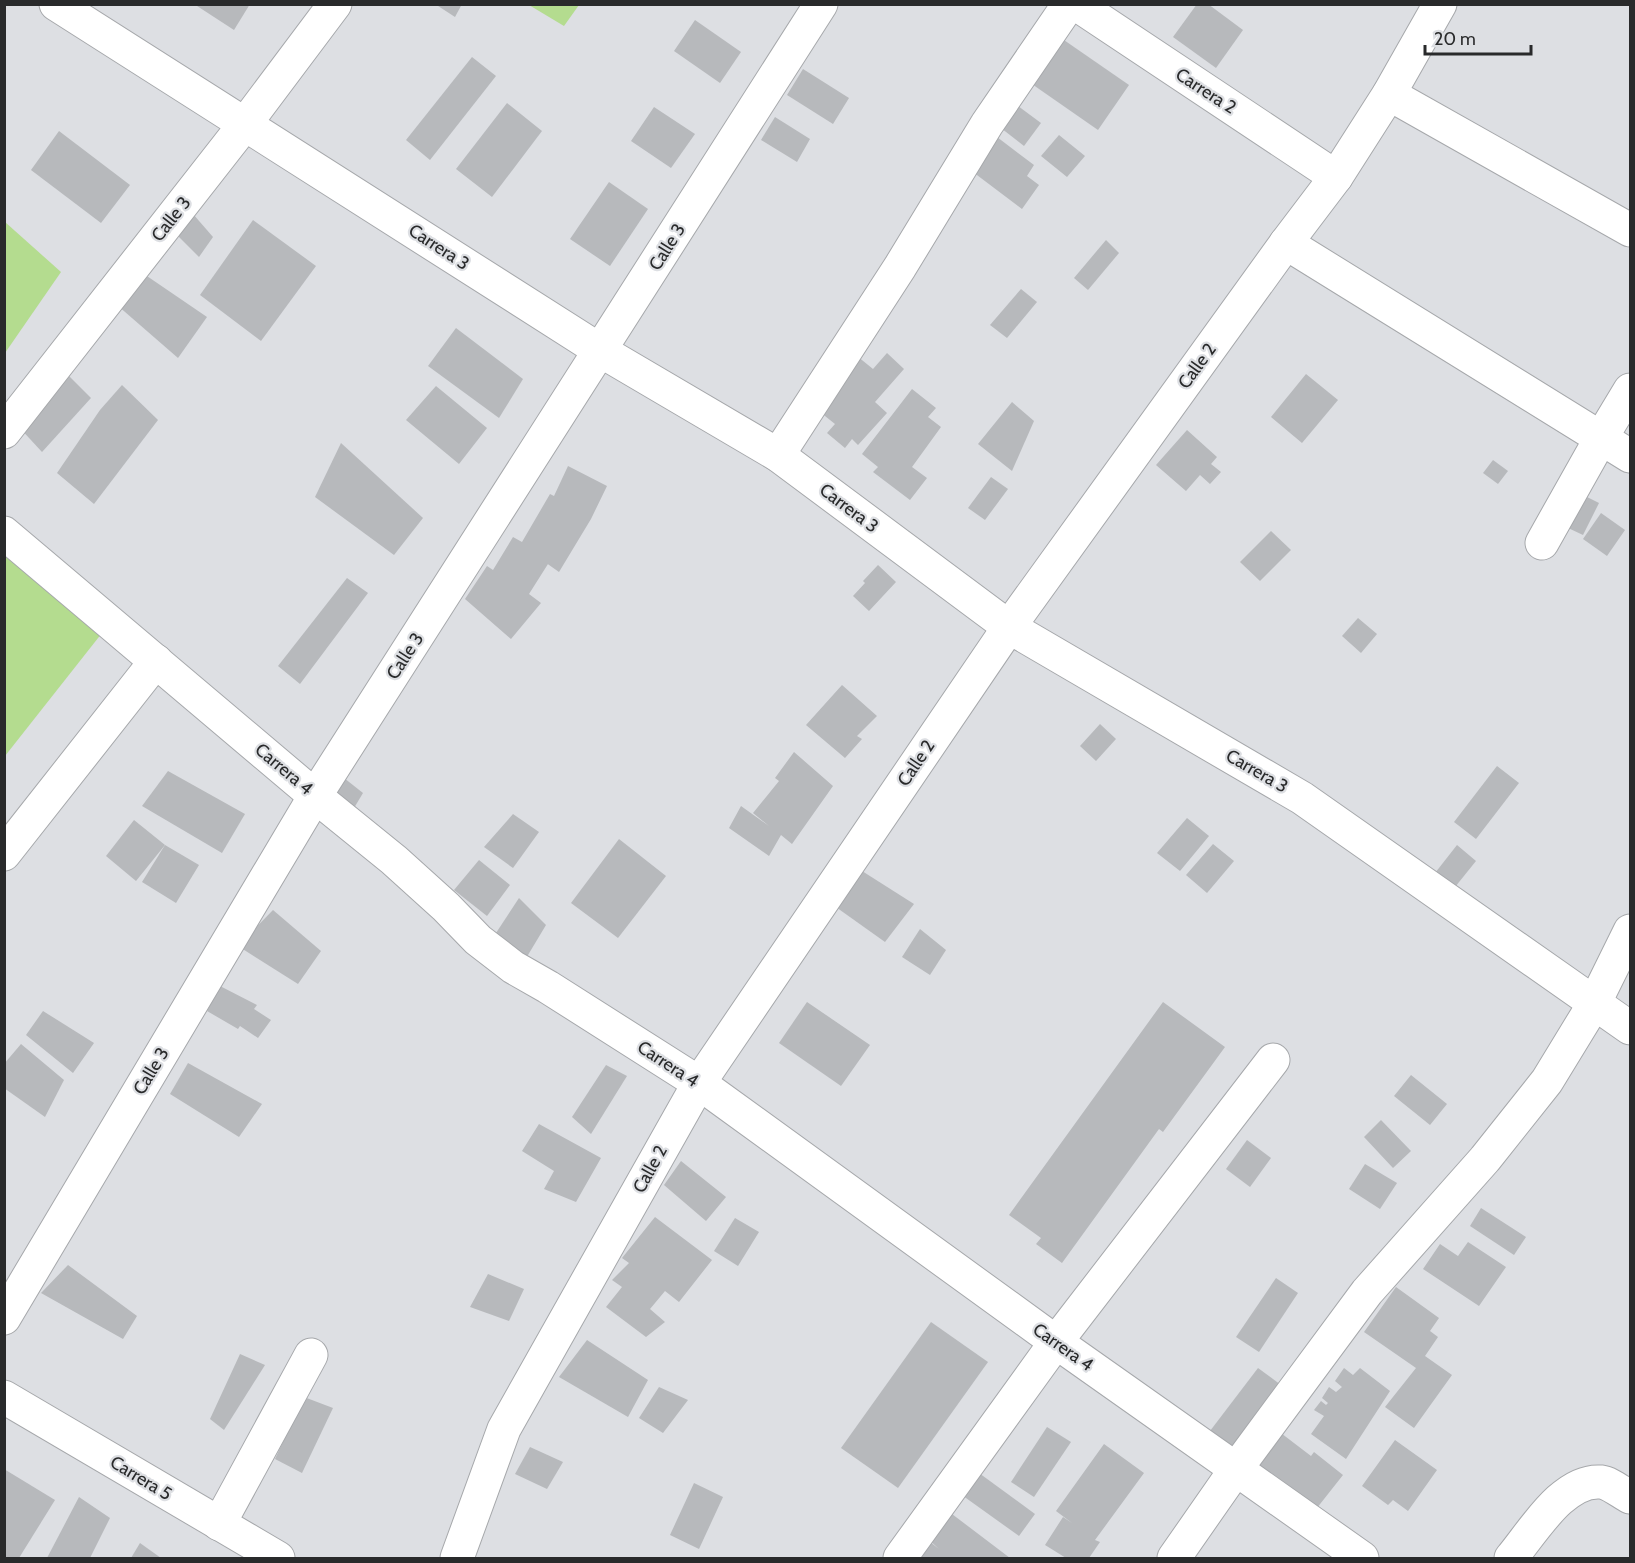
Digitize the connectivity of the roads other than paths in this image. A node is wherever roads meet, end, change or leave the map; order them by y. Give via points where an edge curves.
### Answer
1 (56, 4) edge
2 (335, 4) edge
3 (821, 4) edge
4 (1070, 4) edge
5 (1076, 4) edge
6 (1440, 4) edge
7 (1389, 94) junction
8 (245, 124) junction
9 (1336, 177) junction
10 (1630, 230) edge
11 (1286, 243) junction
12 (601, 351) junction
13 (1630, 390) edge
14 (4, 432) edge
15 (1601, 438) junction
16 (773, 452) junction
17 (1630, 456) edge
18 (4, 533) edge
19 (1542, 543) dead end
20 (1009, 627) junction
21 (156, 661) junction
22 (315, 796) junction
23 (4, 855) edge
24 (1630, 931) edge
25 (1594, 1004) junction
26 (1630, 1028) edge
27 (1274, 1060) dead end
28 (699, 1083) junction
29 (4, 1318) edge
30 (1056, 1342) junction
31 (311, 1355) dead end
32 (4, 1397) edge
33 (1236, 1469) junction
34 (1630, 1497) edge
35 (219, 1524) junction
36 (278, 1558) edge
37 (457, 1558) edge
38 (900, 1558) edge
39 (1174, 1558) edge
40 (1362, 1558) edge
41 (1511, 1558) edge

1 - 8 street, Carrera 3
2 - 8 street, Calle 3
3 - 12 street, Calle 3
4 - 16 street via 987,124 900,267
5 - 9 street, Carrera 2
6 - 7 street, Calle 2
7 - 9 street, Calle 2
7 - 10 street
8 - 12 street, Carrera 3
8 - 14 street, Calle 3
9 - 11 street, Calle 2
11 - 15 street
11 - 20 street, Calle 2
12 - 16 street, Carrera 3
12 - 22 street, Calle 3
13 - 15 street
15 - 17 street
15 - 19 street
16 - 20 street, Carrera 3
18 - 21 street, Carrera 4
20 - 25 street, Carrera 3 via 1302,798
20 - 28 street, Calle 2
21 - 22 street, Carrera 4
21 - 23 street
22 - 28 street, Carrera 4 via 394,860 478,940 513,967
22 - 29 street, Calle 3
24 - 25 street
25 - 26 street, Carrera 3
25 - 33 street via 1547,1081 1485,1159 1367,1292
27 - 30 street
28 - 30 street, Carrera 4
28 - 37 street, Calle 2 via 504,1429
30 - 33 street, Carrera 4
30 - 38 street
31 - 35 street
32 - 35 street, Carrera 5
33 - 39 street
33 - 40 street, Carrera 4
34 - 41 street via 1603,1482 1581,1485 1560,1499
35 - 36 street, Carrera 5

